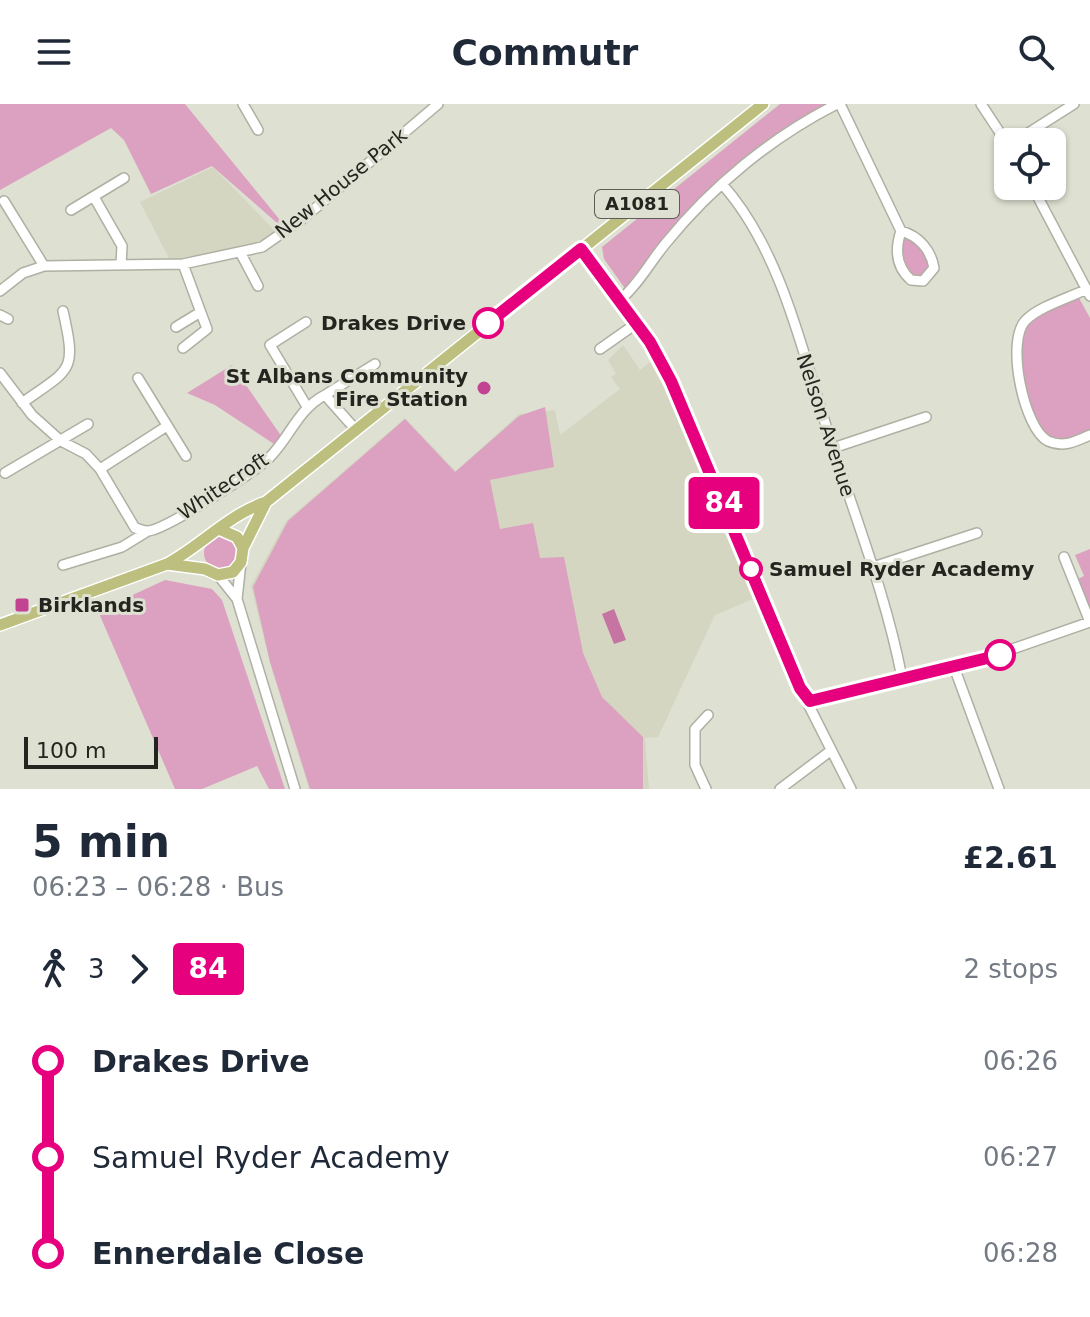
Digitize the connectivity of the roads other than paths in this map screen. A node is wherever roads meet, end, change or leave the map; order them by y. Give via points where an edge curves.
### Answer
1 (243, 104) edge
2 (420, 104) edge
3 (438, 104) edge
4 (763, 104) edge
5 (838, 104) edge
6 (981, 104) edge
7 (1074, 104) edge
8 (427, 113) junction
9 (997, 128) edge
10 (1036, 128) edge
11 (258, 130) dead end
12 (124, 178) dead end
13 (722, 184) junction
14 (94, 197) junction
15 (1039, 200) edge
16 (4, 201) dead end
17 (71, 210) dead end
18 (901, 231) junction
19 (581, 249) junction
20 (240, 252) junction
21 (183, 264) junction
22 (121, 265) junction
23 (44, 266) junction
24 (258, 286) dead end
25 (0, 291) edge
26 (1089, 293) edge
27 (620, 300) junction
28 (63, 311) dead end
29 (199, 313) junction
30 (306, 322) dead end
31 (637, 323) junction
32 (176, 327) dead end
33 (183, 348) dead end
34 (600, 349) dead end
35 (375, 364) dead end
36 (0, 373) edge
37 (138, 378) dead end
38 (325, 395) junction
39 (22, 403) junction
40 (306, 405) junction
41 (926, 417) dead end
42 (88, 424) dead end
43 (167, 426) junction
44 (356, 430) junction
45 (1090, 435) edge
46 (61, 441) junction
47 (833, 448) junction
48 (186, 456) dead end
49 (100, 469) junction
50 (5, 473) dead end
51 (266, 502) junction
52 (221, 530) junction
53 (148, 531) junction
54 (977, 533) dead end
55 (200, 542) junction
56 (243, 548) junction
57 (1064, 557) dead end
58 (241, 562) junction
59 (167, 564) junction
60 (63, 565) dead end
61 (873, 567) junction
62 (205, 569) junction
63 (218, 575) junction
64 (237, 599) junction
65 (1090, 622) edge
66 (0, 625) edge
67 (954, 667) junction
68 (902, 678) junction
69 (810, 701) junction
70 (708, 715) dead end
71 (829, 752) junction
72 (295, 789) edge
73 (706, 789) edge
74 (780, 789) edge
75 (851, 789) edge
76 (999, 789) edge

1 - 11 street
2 - 8 street
3 - 8 street, New House Park
4 - 19 main road, A1081
5 - 13 street via 782,136
5 - 18 street
6 - 9 street
7 - 10 street
8 - 20 street, New House Park via 305,217 262,247
12 - 14 street
13 - 27 street
13 - 47 street, Nelson Avenue via 766,250
14 - 17 street
14 - 22 street via 122,246
15 - 26 street
16 - 23 street
18 - 18 street via 920,240 931,256 934,268 923,281 911,280 903,272 897,249
19 - 27 street
19 - 44 main road, A1081
20 - 21 street, New House Park
20 - 24 street
21 - 22 street, New House Park
21 - 29 street
22 - 23 street, New House Park
23 - 25 street, New House Park via 23,273
26 - 45 street via 1026,320 1015,351 1030,418 1041,436 1061,444
27 - 31 street
28 - 39 street via 72,354 66,372
29 - 32 street
29 - 33 street via 207,329
30 - 40 street via 270,345
31 - 34 street
31 - 69 street via 689,418 800,688
35 - 38 street, Whitecroft
36 - 39 street
37 - 43 street
38 - 40 street, Whitecroft
38 - 44 street
39 - 46 street
40 - 53 street, Whitecroft via 269,458
41 - 47 street
42 - 46 street
43 - 48 street
43 - 49 street
44 - 51 main road, A1081
46 - 49 street via 86,454
46 - 50 street
47 - 61 street, Nelson Avenue
49 - 53 street via 135,528
51 - 52 main road, A1081
51 - 56 main road, A1081
52 - 55 main road, A1081
52 - 56 main road via 237,537
53 - 60 street via 122,547
54 - 61 street
55 - 59 main road, A1081
55 - 62 main road via 198,556
56 - 58 main road, A1081
57 - 65 street
58 - 63 main road via 233,572
58 - 64 street
59 - 62 main road, A1081
59 - 66 main road, A1081
61 - 68 street, Nelson Avenue
62 - 63 main road, A1081
63 - 64 street
64 - 72 street
65 - 67 street
67 - 68 street
67 - 76 street
68 - 69 street
69 - 71 street
70 - 73 street via 695,729 694,756
71 - 74 street
71 - 75 street

